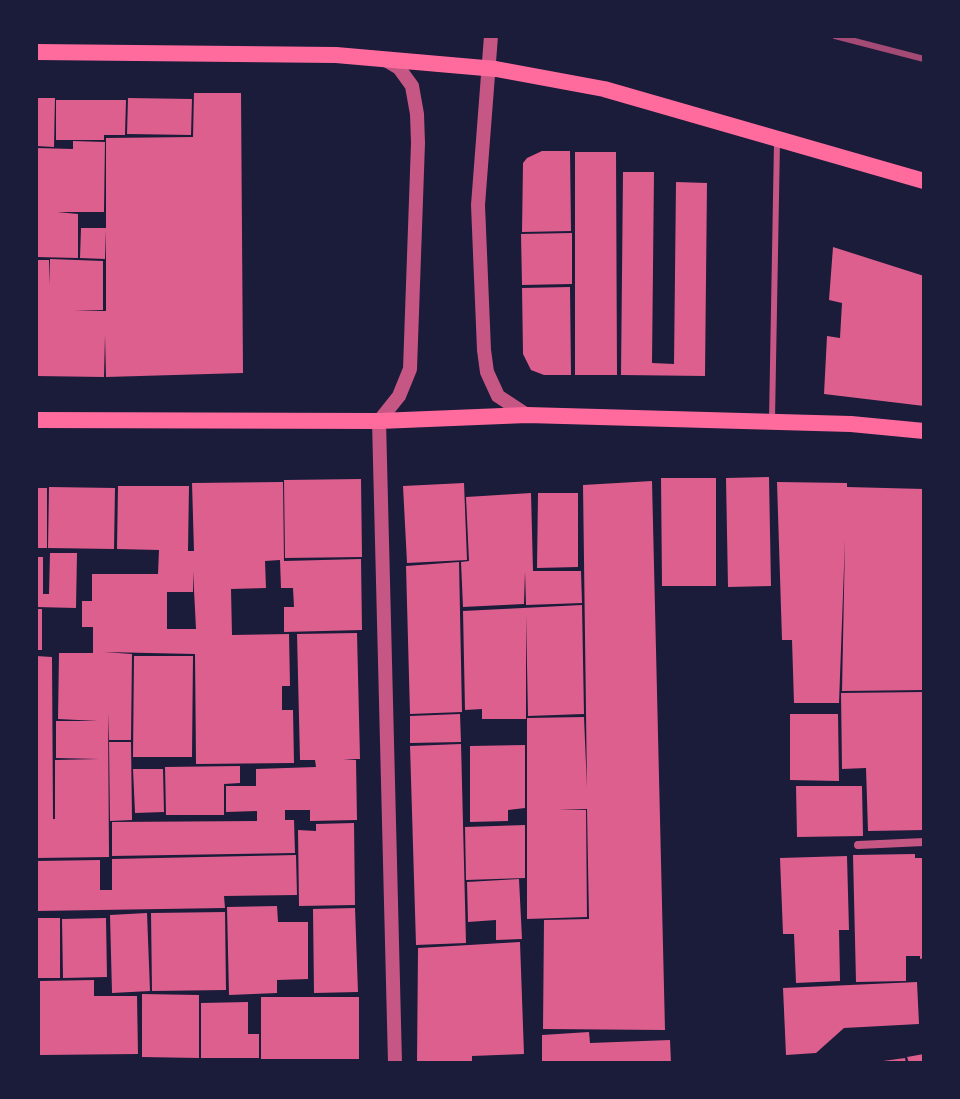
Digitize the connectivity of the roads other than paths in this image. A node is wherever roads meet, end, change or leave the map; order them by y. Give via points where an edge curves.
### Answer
1 (491, 36) edge
2 (36, 52) edge
3 (381, 57) junction
4 (486, 69) junction
5 (777, 136) junction
6 (924, 181) edge
7 (527, 415) junction
8 (36, 420) edge
9 (379, 421) junction
10 (772, 422) junction
11 (924, 431) edge
12 (924, 842) edge
13 (858, 845) dead end
14 (395, 1063) edge

1 - 4 street
2 - 3 main road
3 - 4 main road
3 - 9 street via 399,68 412,86 418,143 412,361 399,396
4 - 5 main road via 604,89
4 - 7 street via 478,205 484,350 498,396
5 - 6 main road
5 - 10 lane
7 - 9 main road
7 - 10 main road
8 - 9 main road
9 - 14 street
10 - 11 main road
12 - 13 street

